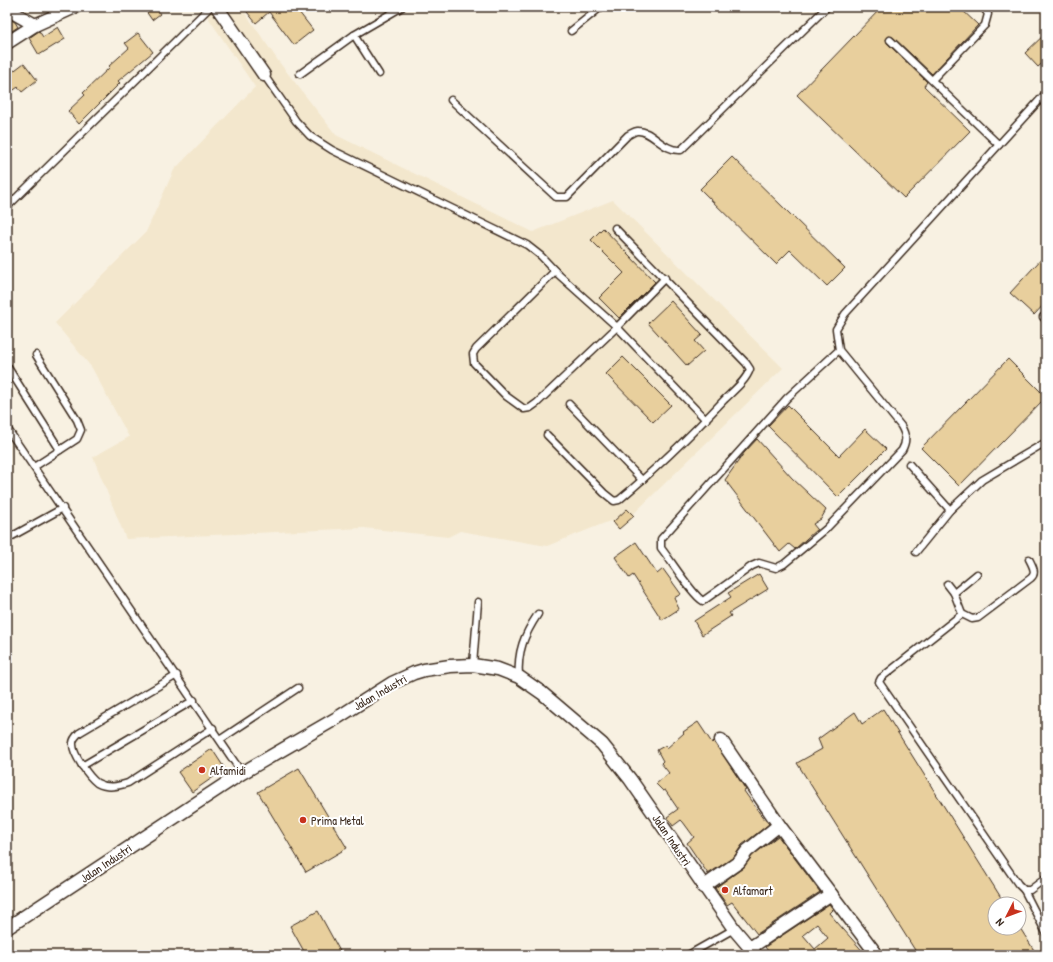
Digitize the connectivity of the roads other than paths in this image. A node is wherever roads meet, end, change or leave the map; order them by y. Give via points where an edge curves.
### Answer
1 (75, 7) edge
2 (210, 7) edge
3 (217, 7) edge
4 (402, 7) edge
5 (601, 7) edge
6 (828, 7) edge
7 (983, 7) edge
8 (7, 9) edge
9 (35, 26) junction
10 (571, 31) dead end
11 (354, 35) junction
12 (890, 40) dead end
13 (7, 43) edge
14 (300, 74) dead end
15 (379, 74) dead end
16 (264, 75) joint
17 (932, 80) junction
18 (1046, 93) edge
19 (451, 100) dead end
20 (999, 145) junction
21 (7, 207) edge
22 (615, 228) dead end
23 (554, 271) junction
24 (665, 278) junction
25 (617, 327) junction
26 (839, 350) junction
27 (36, 355) dead end
28 (8, 366) edge
29 (569, 404) dead end
30 (706, 420) junction
31 (7, 428) edge
32 (547, 435) dead end
33 (1046, 442) edge
34 (60, 450) junction
35 (909, 464) dead end
36 (34, 467) junction
37 (642, 480) junction
38 (63, 508) junction
39 (950, 510) junction
40 (7, 539) edge
41 (916, 552) dead end
42 (1029, 559) dead end
43 (978, 574) dead end
44 (947, 584) dead end
45 (954, 594) junction
46 (478, 602) dead end
47 (538, 614) dead end
48 (962, 614) junction
49 (473, 665) junction
50 (176, 675) junction
51 (519, 677) junction
52 (298, 688) dead end
53 (194, 700) junction
54 (213, 728) junction
55 (221, 739) junction
56 (721, 740) dead end
57 (82, 766) junction
58 (242, 773) junction
59 (779, 825) junction
60 (1046, 878) edge
61 (704, 887) junction
62 (1024, 890) junction
63 (831, 894) junction
64 (7, 928) edge
65 (734, 929) junction
66 (1046, 933) edge
67 (753, 952) edge
68 (688, 955) edge
69 (877, 955) edge

1 - 9 street
2 - 21 lane
3 - 16 street
4 - 11 lane
5 - 10 lane
6 - 19 lane via 681,150 675,151 643,132 636,131 628,135 567,197 556,196
7 - 17 lane via 988,14 985,25
8 - 9 street
9 - 13 street
11 - 14 lane
11 - 15 lane
12 - 17 lane
16 - 23 lane via 296,121 310,136 332,150 527,244
17 - 20 lane
18 - 20 lane
20 - 26 lane via 845,314 836,329
22 - 24 lane
23 - 25 lane
23 - 25 lane via 473,354 474,363 506,396 524,409 530,408
24 - 25 lane
24 - 30 lane via 750,369
25 - 30 lane
26 - 26 lane via 787,398 661,539 661,548 701,600 752,566 759,563 776,568 784,564 826,529 906,443 901,426
27 - 34 lane via 81,430 77,439
28 - 34 lane
29 - 37 lane
30 - 37 lane
31 - 36 lane
32 - 37 lane via 614,501 619,500
33 - 39 lane via 982,480
34 - 36 lane
35 - 39 lane
36 - 38 lane
38 - 40 lane
38 - 50 lane
39 - 41 lane
42 - 48 lane via 1034,573 1032,578 978,618 972,619
43 - 45 lane
44 - 45 lane
45 - 48 lane
46 - 49 lane
47 - 51 lane via 523,639 518,662
48 - 62 lane via 879,682
49 - 51 street, Jalan Industri
49 - 58 street, Jalan Industri via 424,670 402,678
50 - 53 lane
50 - 57 lane via 79,733 72,742 73,750
51 - 61 street, Jalan Industri via 602,744 630,779
52 - 55 lane
53 - 54 lane
53 - 57 lane
54 - 55 lane
54 - 57 lane via 128,783 115,787 97,782
55 - 58 lane
56 - 59 street
58 - 64 street, Jalan Industri
59 - 61 street via 747,851 739,862
59 - 63 street
60 - 62 lane via 1030,890
61 - 65 street, Jalan Industri
62 - 66 lane
63 - 67 street
63 - 69 street
65 - 67 street, Jalan Industri
65 - 68 lane

